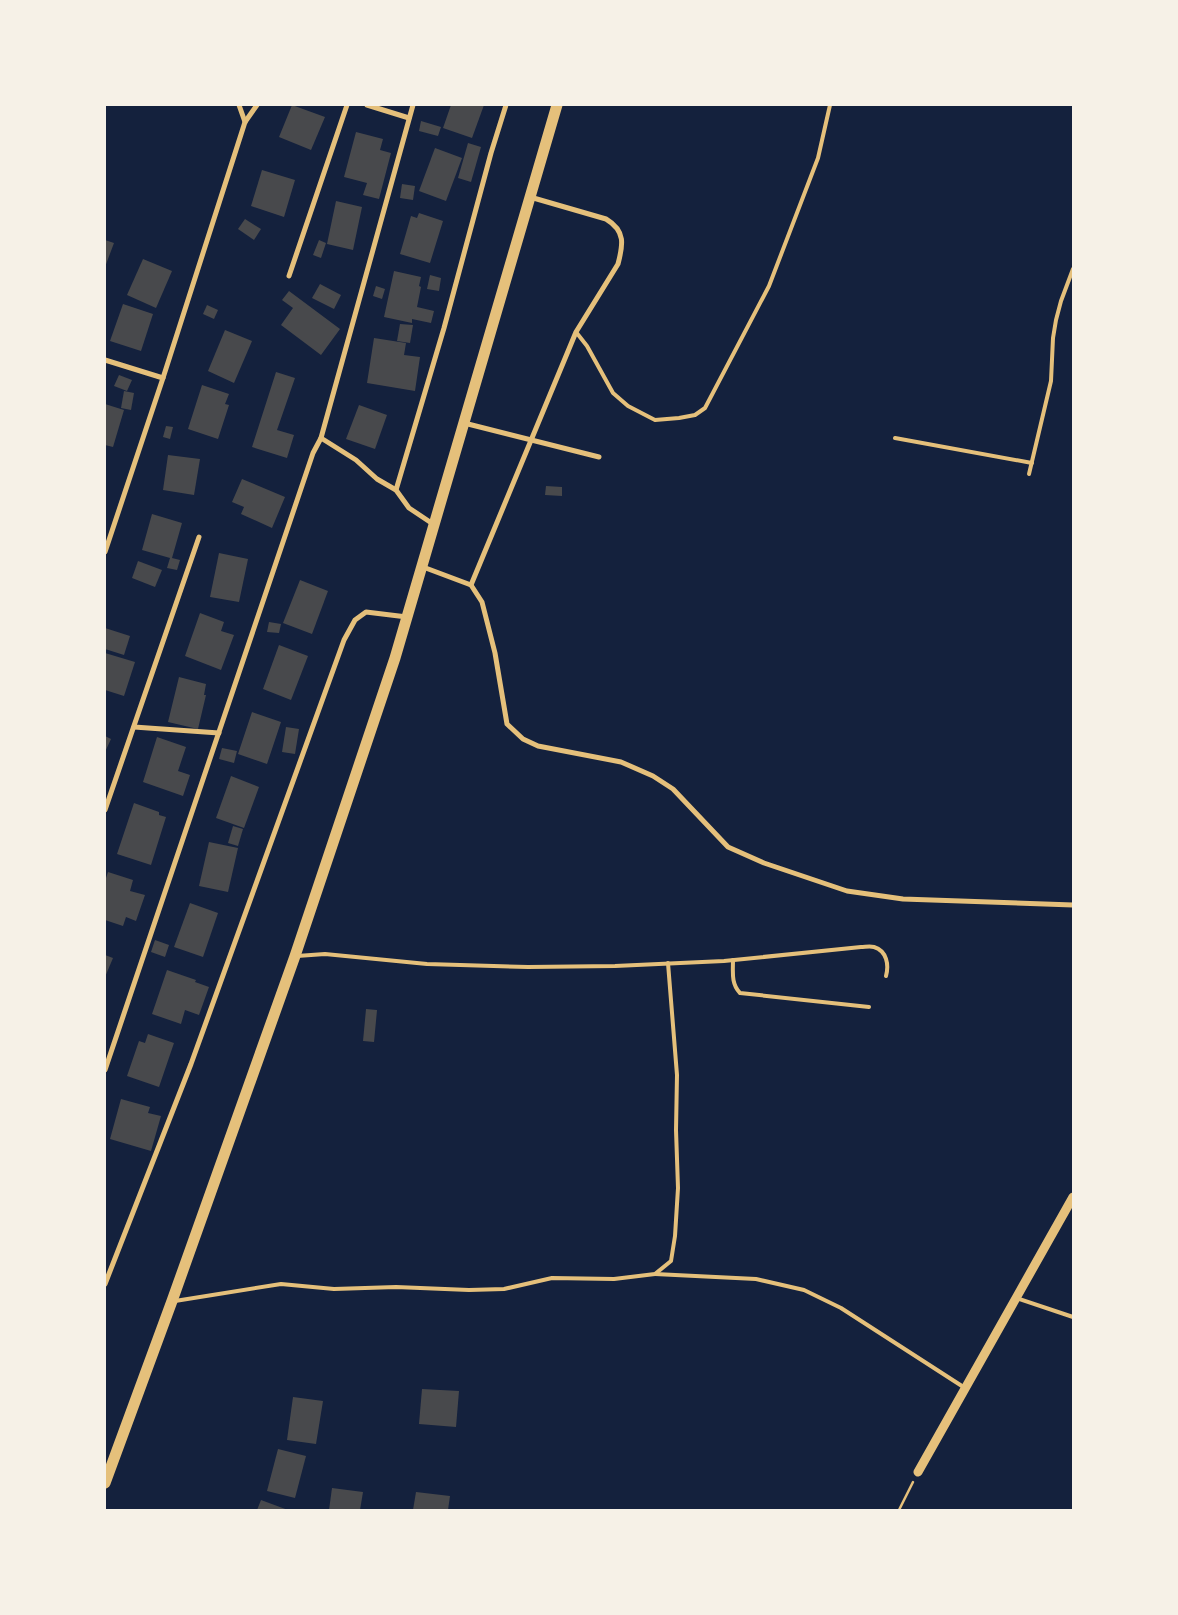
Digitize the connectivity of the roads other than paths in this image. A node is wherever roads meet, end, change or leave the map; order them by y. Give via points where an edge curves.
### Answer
1 (238, 105) edge
2 (257, 105) edge
3 (347, 105) edge
4 (367, 105) edge
5 (413, 105) edge
6 (506, 105) edge
7 (557, 105) edge
8 (830, 105) edge
9 (410, 118) junction
10 (245, 122) junction
11 (530, 197) junction
12 (1073, 269) edge
13 (289, 276) dead end
14 (576, 332) junction
15 (105, 360) edge
16 (163, 378) junction
17 (464, 423) junction
18 (321, 438) junction
19 (895, 438) dead end
20 (531, 441) junction
21 (599, 457) dead end
22 (1032, 463) junction
23 (1029, 474) dead end
24 (396, 490) junction
25 (433, 525) junction
26 (199, 537) dead end
27 (105, 552) edge
28 (422, 566) junction
29 (471, 585) junction
30 (407, 617) junction
31 (134, 727) junction
32 (219, 733) junction
33 (107, 798) edge
34 (105, 810) edge
35 (1073, 905) edge
36 (295, 956) junction
37 (733, 960) junction
38 (668, 963) junction
39 (886, 976) dead end
40 (869, 1008) dead end
41 (105, 1070) edge
42 (1073, 1197) edge
43 (655, 1274) junction
44 (105, 1284) edge
45 (1016, 1298) junction
46 (172, 1301) junction
47 (1073, 1317) edge
48 (965, 1388) junction
49 (918, 1472) road end
50 (105, 1483) edge

1 - 10 street
2 - 10 street
3 - 13 street
4 - 9 street
5 - 9 street
6 - 24 street
7 - 11 main road
8 - 14 lane via 818,158 769,286 705,408 679,418 655,420 628,406 613,393
9 - 18 street
10 - 16 street
11 - 14 street via 606,219 614,224 623,241 618,264
11 - 17 main road
12 - 22 lane via 1056,320 1051,381
14 - 20 street
15 - 16 street
16 - 27 street
17 - 20 street
17 - 25 main road
18 - 24 street
18 - 32 street
19 - 22 lane
20 - 21 street
20 - 29 street
22 - 23 lane
24 - 25 street via 409,508
25 - 28 main road
26 - 31 street
28 - 29 street
28 - 30 main road
29 - 35 street via 482,602 507,724 523,739 538,746 621,762 653,776 672,789 728,847 764,863 848,891 903,899
30 - 36 main road
30 - 44 street via 366,612 356,620 344,640 191,1064
31 - 32 street
31 - 33 street
32 - 41 street
33 - 34 street
36 - 38 lane via 325,954 427,964 518,967
36 - 46 main road
37 - 38 lane
37 - 39 lane via 875,947 884,954 888,967
37 - 40 lane via 733,982 740,993
38 - 43 lane via 677,1075 676,1236 671,1261
42 - 45 street
43 - 46 lane via 614,1279 552,1278 504,1289 469,1290 334,1289 281,1284
43 - 48 lane via 756,1279 804,1290 841,1308
45 - 47 lane
45 - 48 street
46 - 50 main road
48 - 49 street

